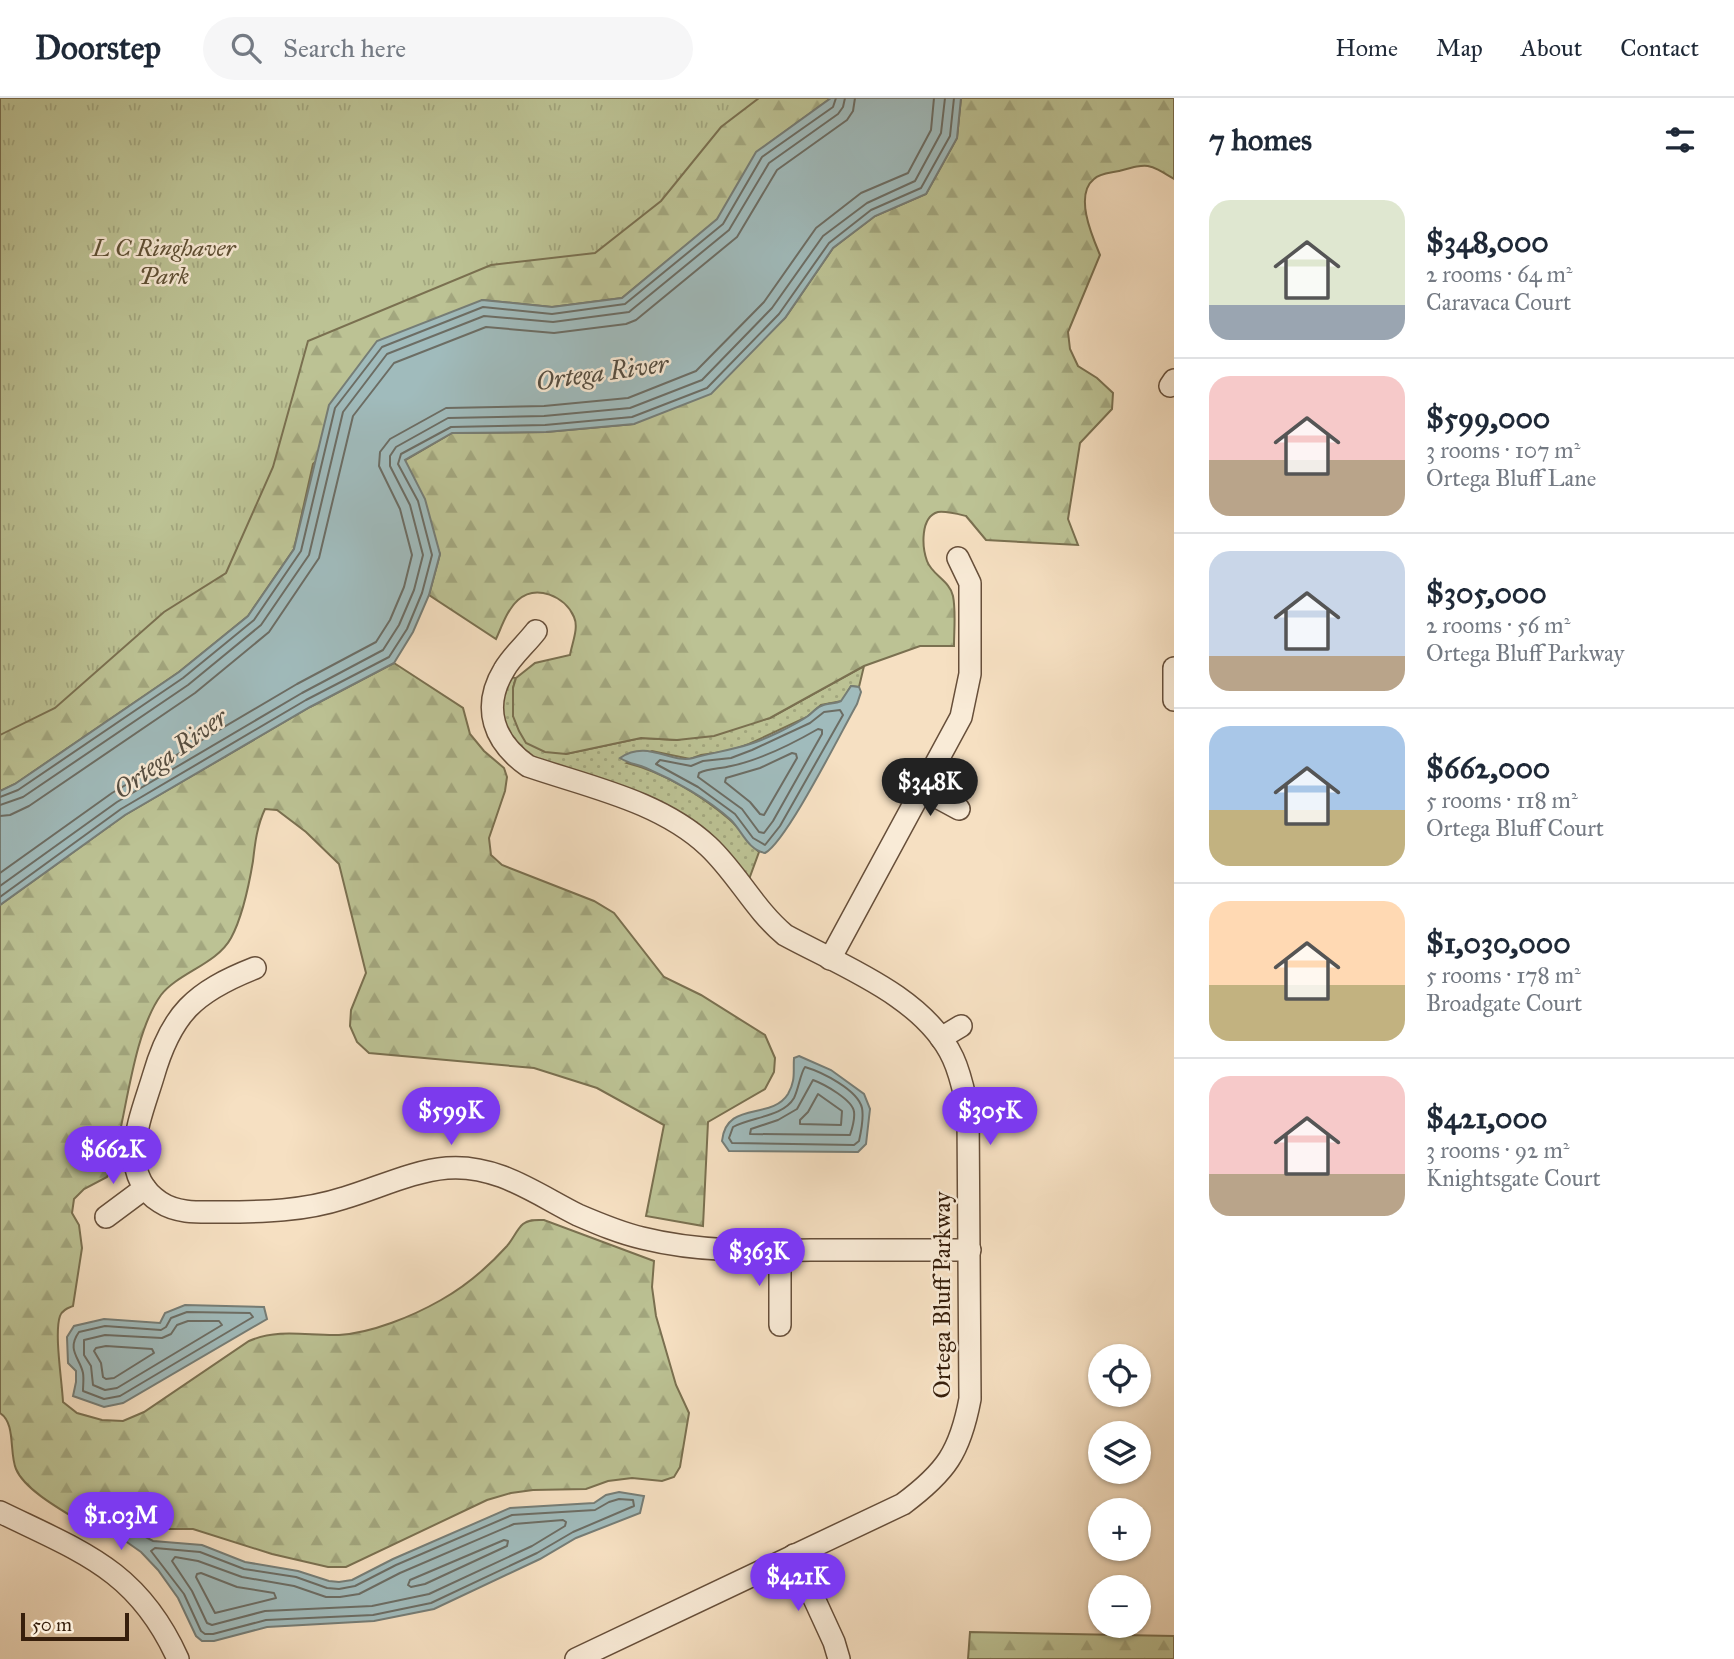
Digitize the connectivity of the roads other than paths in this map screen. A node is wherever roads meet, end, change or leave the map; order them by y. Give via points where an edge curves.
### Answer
1 (958, 558) dead end
2 (536, 631) dead end
3 (1174, 668) edge
4 (1174, 700) edge
5 (922, 789) junction
6 (958, 809) dead end
7 (830, 959) junction
8 (255, 968) dead end
9 (961, 1026) dead end
10 (941, 1038) junction
11 (145, 1188) junction
12 (106, 1217) dead end
13 (970, 1250) junction
14 (780, 1251) junction
15 (780, 1325) dead end
16 (0, 1512) edge
17 (794, 1555) junction
18 (617, 1650) edge
19 (178, 1659) edge
20 (576, 1659) edge
21 (839, 1659) edge

1 - 5 street via 970,583 967,695 961,717
2 - 7 street, Ortega Bluff Parkway via 505,668 495,688 494,726 512,755 528,766 670,818 709,847 770,922
3 - 4 street
5 - 6 street
5 - 7 street
7 - 10 street, Ortega Bluff Parkway via 891,992 925,1018
8 - 11 street via 222,981 197,998 165,1039 135,1139 136,1169
9 - 10 street
10 - 13 street, Ortega Bluff Parkway via 958,1070 968,1110
11 - 12 street
11 - 14 street via 176,1209 267,1212 342,1199 423,1172 473,1169 496,1173 578,1214 640,1238 683,1247
13 - 14 street
13 - 17 street, Ortega Bluff Parkway via 970,1399 965,1430 950,1460 932,1483 903,1504
14 - 15 street
16 - 19 street via 88,1555 117,1575 145,1601
17 - 18 street, Ortega Bluff Parkway
17 - 21 street
18 - 20 street, Ortega Bluff Parkway

